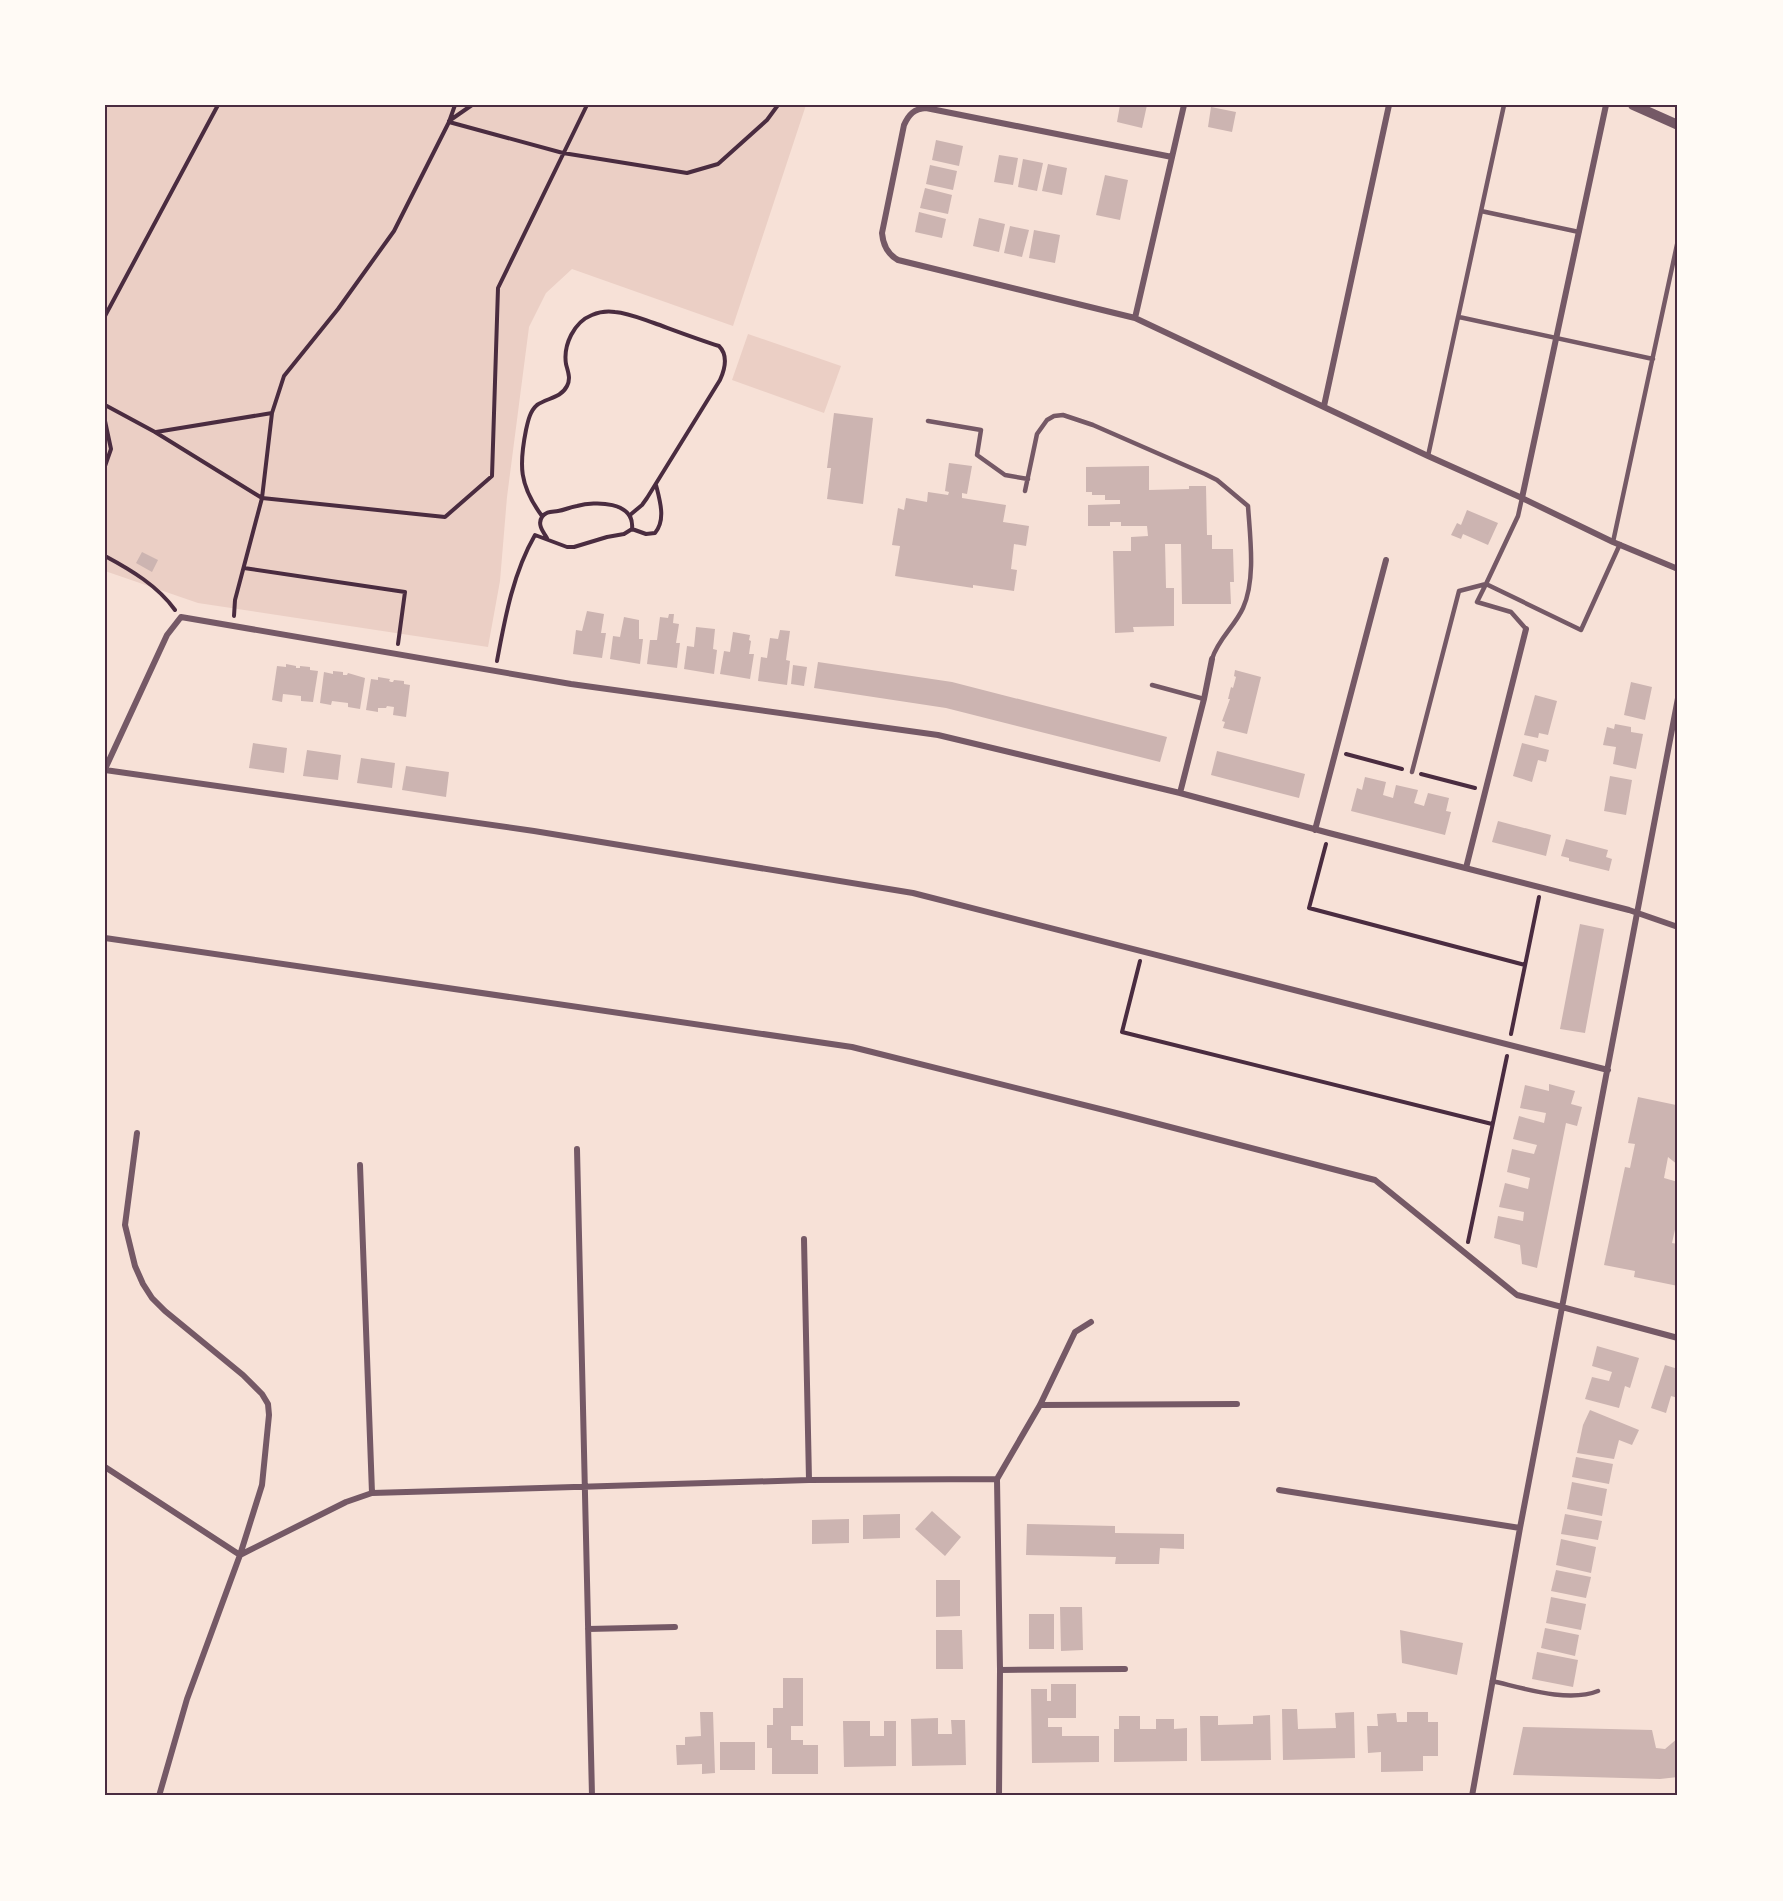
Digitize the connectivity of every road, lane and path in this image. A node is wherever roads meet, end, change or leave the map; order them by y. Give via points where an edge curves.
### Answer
1 (218, 105) edge
2 (455, 105) edge
3 (472, 105) edge
4 (587, 105) edge
5 (778, 105) edge
6 (1184, 105) edge
7 (1389, 105) edge
8 (1504, 105) edge
9 (1606, 105) edge
10 (1633, 105) edge
11 (449, 122) junction
12 (1678, 125) edge
13 (563, 153) junction
14 (1172, 157) junction
15 (1481, 211) junction
16 (1578, 232) junction
17 (1678, 240) edge
18 (105, 316) edge
19 (1458, 316) junction
20 (1135, 318) junction
21 (1556, 338) junction
22 (1653, 358) junction
23 (105, 405) edge
24 (1324, 406) junction
25 (272, 414) junction
26 (928, 421) dead end
27 (105, 422) edge
28 (155, 432) junction
29 (1428, 456) junction
30 (105, 466) edge
31 (1028, 479) junction
32 (656, 485) junction
33 (1025, 490) dead end
34 (262, 498) junction
35 (1522, 498) junction
36 (630, 515) junction
37 (542, 516) junction
38 (632, 529) junction
39 (548, 538) junction
40 (1617, 543) junction
41 (105, 556) edge
42 (1386, 561) dead end
43 (244, 568) junction
44 (1678, 569) edge
45 (1485, 584) junction
46 (181, 617) junction
47 (233, 626) junction
48 (1526, 629) joint
49 (397, 654) junction
50 (1212, 659) joint
51 (495, 671) junction
52 (1152, 685) dead end
53 (1678, 698) edge
54 (1204, 699) junction
55 (105, 770) edge
56 (1412, 772) dead end
57 (1180, 793) junction
58 (1315, 830) junction
59 (1329, 833) junction
60 (1466, 867) junction
61 (1537, 909) dead end
62 (1637, 913) junction
63 (1678, 927) edge
64 (105, 938) edge
65 (1142, 951) junction
66 (1525, 965) junction
67 (1514, 1023) dead end
68 (1505, 1065) dead end
69 (1608, 1070) junction
70 (1492, 1124) junction
71 (137, 1133) dead end
72 (577, 1149) dead end
73 (360, 1165) dead end
74 (1471, 1227) dead end
75 (804, 1239) dead end
76 (1563, 1307) junction
77 (1091, 1322) dead end
78 (1678, 1338) edge
79 (1237, 1404) dead end
80 (1040, 1405) junction
81 (105, 1467) edge
82 (997, 1479) junction
83 (809, 1480) junction
84 (585, 1486) junction
85 (1278, 1490) dead end
86 (372, 1493) junction
87 (1520, 1528) junction
88 (240, 1555) junction
89 (675, 1627) dead end
90 (588, 1629) junction
91 (1125, 1669) dead end
92 (1000, 1670) junction
93 (1492, 1681) junction
94 (1598, 1691) dead end
95 (159, 1796) edge
96 (591, 1796) edge
97 (999, 1796) edge
98 (1472, 1796) edge

1 - 18 path
2 - 11 path
3 - 11 path
4 - 13 path
5 - 13 path via 718,164 687,173
6 - 14 street
7 - 24 street
8 - 15 lane
9 - 16 street
10 - 12 street
11 - 13 path
11 - 25 path via 394,231 284,376
13 - 34 path via 498,288 492,476 445,517
14 - 20 street
14 - 20 street via 926,108 912,112 904,125 882,233 890,256
15 - 16 lane
15 - 19 lane
16 - 21 street
17 - 22 lane
19 - 21 lane
19 - 29 lane
20 - 24 street
21 - 22 lane
21 - 35 street
22 - 40 lane
23 - 28 path
24 - 29 street
25 - 28 path
25 - 34 path
26 - 31 lane via 981,430 977,455 1005,475
27 - 30 path via 111,449
28 - 34 path
29 - 35 street
31 - 33 lane
31 - 50 lane via 1037,434 1047,420 1063,416 1093,425 1205,474 1248,506 1247,597
32 - 36 path
32 - 37 path via 724,372 723,350 635,316 615,312 591,315 571,335 566,357 568,385 563,392 536,406 528,423 521,469
32 - 38 path via 660,526 646,534
34 - 43 path
35 - 40 street
35 - 45 lane via 1518,516
36 - 37 path via 623,509 597,503 549,511
36 - 38 path
37 - 39 path via 542,530
38 - 39 path via 574,546
39 - 51 path via 535,535 525,552
40 - 44 street
40 - 45 lane via 1581,630
41 - 46 path via 166,598
42 - 58 street
43 - 47 path
43 - 49 path via 405,592
45 - 48 lane via 1477,602 1511,612
45 - 56 lane via 1459,591
46 - 47 street
46 - 55 street via 168,635
47 - 49 street
48 - 60 street
49 - 51 street
50 - 54 street
51 - 57 street via 938,735
52 - 54 lane
53 - 62 street
54 - 57 street
55 - 65 street via 534,831 913,892
57 - 58 street
58 - 59 street
59 - 60 street
59 - 66 path via 1309,908
60 - 62 street
61 - 66 path
62 - 63 street
62 - 69 street
64 - 76 street via 852,1047 1104,1110 1375,1180 1517,1294
65 - 69 street
65 - 70 path via 1122,1032
66 - 67 path
68 - 70 path
69 - 76 street
70 - 74 path
71 - 88 street via 124,1225 143,1284 165,1311 243,1375 268,1404 262,1485
72 - 84 street
73 - 86 street
75 - 83 street
76 - 78 street
76 - 87 street
77 - 80 street via 1075,1332
79 - 80 street
80 - 82 street
81 - 88 street
82 - 83 street
82 - 92 street
83 - 84 street
84 - 86 street
84 - 90 street
85 - 87 street
86 - 88 street
87 - 93 street
88 - 95 street via 187,1699
89 - 90 street
90 - 96 street
91 - 92 street
92 - 97 street
93 - 94 lane via 1550,1694 1588,1695
93 - 98 street

